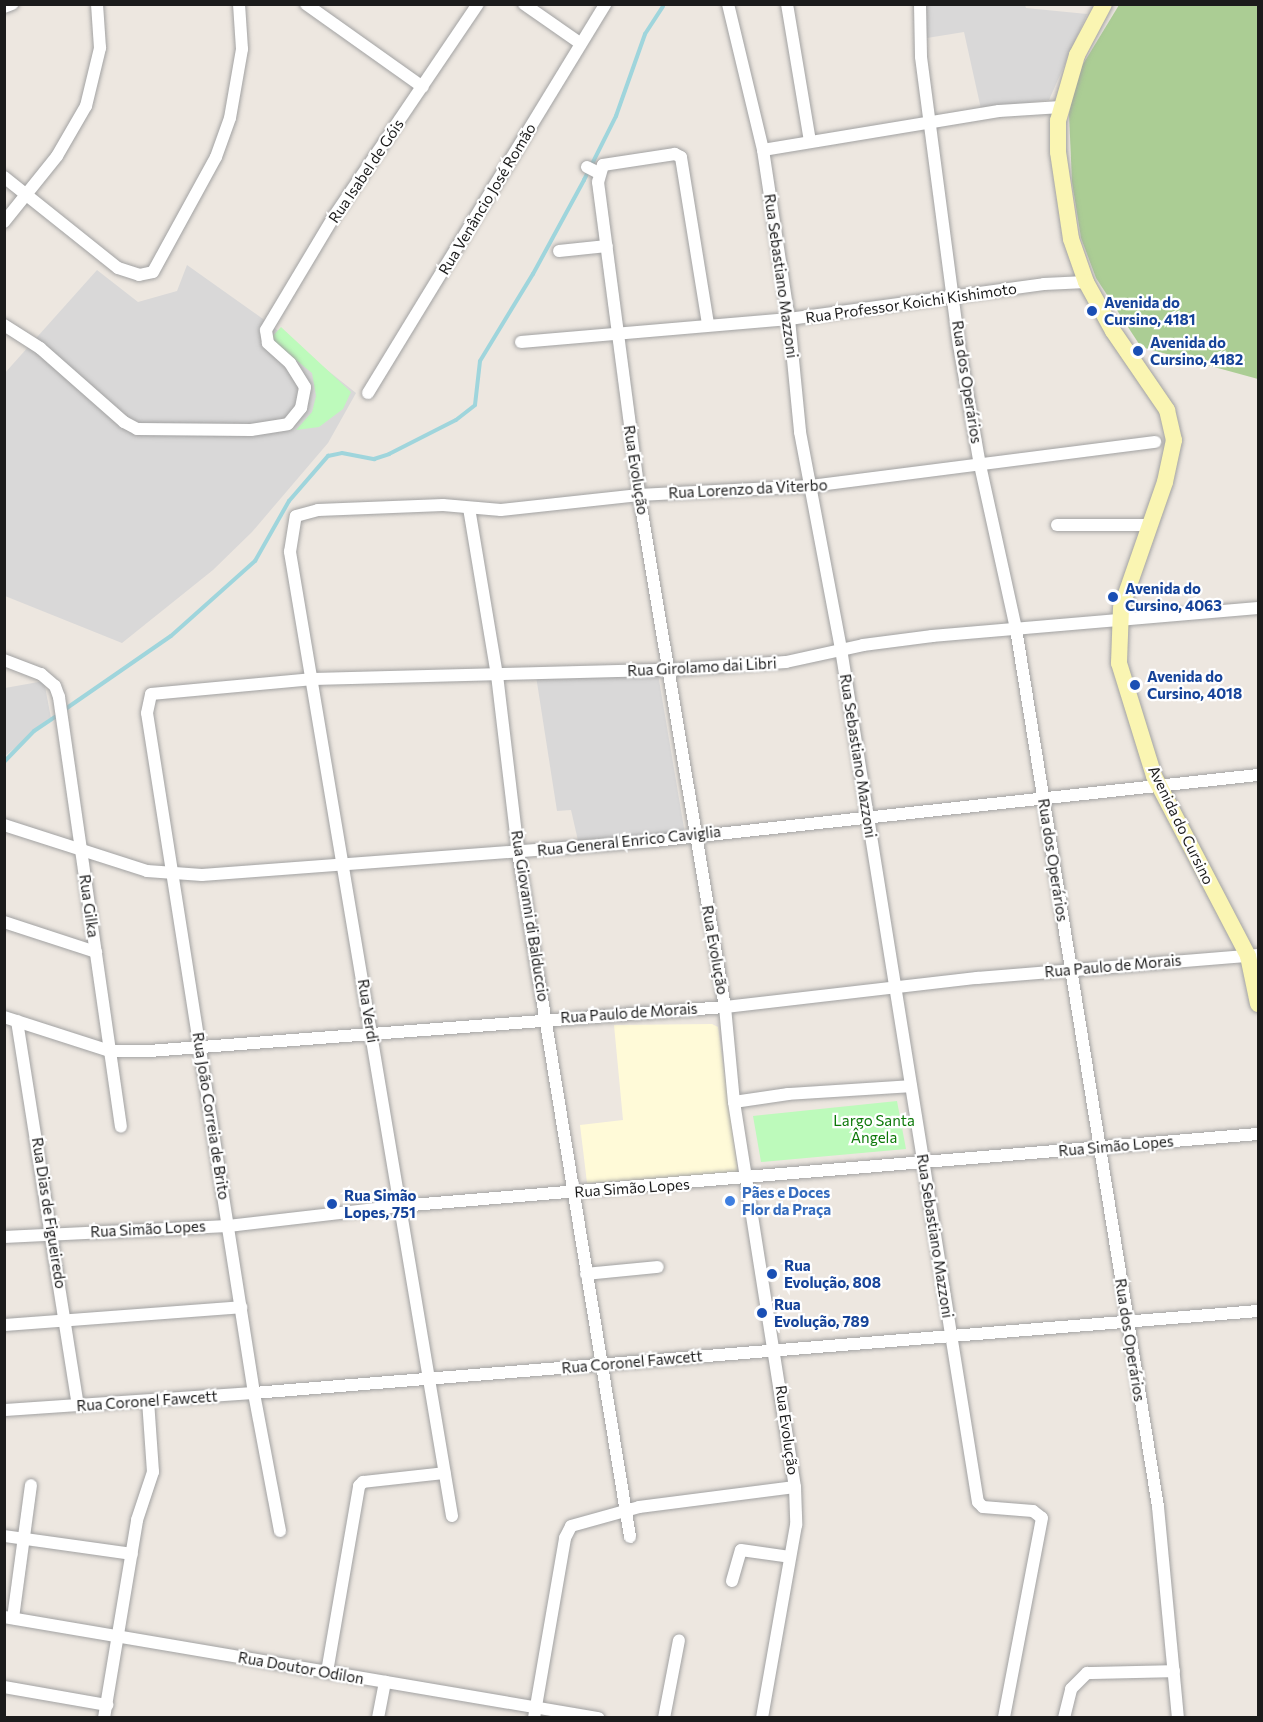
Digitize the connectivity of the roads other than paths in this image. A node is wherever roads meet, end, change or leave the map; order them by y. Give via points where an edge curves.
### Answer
1 (12, 4) edge
2 (97, 4) edge
3 (239, 4) edge
4 (306, 4) edge
5 (478, 4) edge
6 (605, 4) edge
7 (728, 4) edge
8 (787, 4) edge
9 (920, 4) edge
10 (1104, 4) edge
11 (4, 7) edge
12 (531, 7) edge
13 (580, 43) junction
14 (423, 87) junction
15 (1061, 107) junction
16 (932, 124) junction
17 (810, 141) junction
18 (763, 150) junction
19 (4, 177) edge
20 (25, 196) junction
21 (4, 222) edge
22 (607, 246) junction
23 (559, 251) dead end
24 (1086, 282) junction
25 (954, 296) junction
26 (789, 319) junction
27 (708, 324) junction
28 (4, 326) edge
29 (616, 334) junction
30 (521, 342) dead end
31 (368, 393) dead end
32 (1155, 442) dead end
33 (980, 465) junction
34 (811, 486) junction
35 (639, 495) junction
36 (469, 508) junction
37 (303, 512) joint
38 (1057, 525) dead end
39 (1149, 525) junction
40 (1258, 608) edge
41 (1118, 619) junction
42 (1016, 629) junction
43 (841, 649) junction
44 (7, 663) edge
45 (668, 670) junction
46 (496, 675) junction
47 (313, 678) junction
48 (147, 701) joint
49 (1258, 776) edge
50 (1159, 788) junction
51 (1044, 800) junction
52 (868, 817) junction
53 (4, 825) edge
54 (696, 836) junction
55 (81, 852) junction
56 (518, 852) junction
57 (344, 863) junction
58 (174, 876) junction
59 (4, 922) edge
60 (96, 952) junction
61 (1253, 956) edge
62 (1071, 970) junction
63 (895, 987) junction
64 (1258, 1004) edge
65 (725, 1007) junction
66 (4, 1017) edge
67 (546, 1019) junction
68 (17, 1021) junction
69 (372, 1034) junction
70 (199, 1048) junction
71 (110, 1051) junction
72 (911, 1086) junction
73 (734, 1102) junction
74 (120, 1127) dead end
75 (1258, 1134) edge
76 (1100, 1147) junction
77 (923, 1163) junction
78 (747, 1179) junction
79 (572, 1192) junction
80 (400, 1206) junction
81 (228, 1226) junction
82 (53, 1234) junction
83 (4, 1237) edge
84 (658, 1267) dead end
85 (586, 1274) junction
86 (241, 1307) junction
87 (1258, 1311) edge
88 (66, 1320) junction
89 (1126, 1323) junction
90 (4, 1325) edge
91 (950, 1335) junction
92 (775, 1350) junction
93 (600, 1366) junction
94 (427, 1377) junction
95 (254, 1393) junction
96 (148, 1401) junction
97 (78, 1405) junction
98 (4, 1410) edge
99 (445, 1473) junction
100 (31, 1485) dead end
101 (795, 1487) junction
102 (624, 1510) junction
103 (452, 1516) dead end
104 (280, 1531) dead end
105 (4, 1536) edge
106 (630, 1537) dead end
107 (24, 1539) junction
108 (132, 1554) junction
109 (790, 1557) junction
110 (732, 1581) dead end
111 (9, 1617) edge
112 (119, 1636) junction
113 (679, 1640) dead end
114 (1174, 1671) junction
115 (327, 1672) junction
116 (385, 1682) junction
117 (4, 1687) edge
118 (106, 1711) edge
119 (534, 1712) edge
120 (378, 1718) edge
121 (598, 1718) edge
122 (664, 1718) edge
123 (762, 1718) edge
124 (1004, 1718) edge
125 (1064, 1718) edge
126 (1178, 1718) edge

1 - 11 street
2 - 20 street via 100,48 86,106 57,156
3 - 20 street via 242,49 230,118 216,157 153,272 124,272
4 - 14 street
5 - 14 street, Rua Isabel de Góis
6 - 13 street, Rua Venâncio José Romão
7 - 18 street, Rua Sebastiano Mazzoni
8 - 17 street
9 - 16 street, Rua dos Operários via 921,57
10 - 15 main road, Avenida do Cursino via 1077,55
12 - 13 street
13 - 31 street, Rua Venâncio José Romão
14 - 28 street, Rua Isabel de Góis via 333,218 266,330 267,343 290,363 305,387 296,418 274,429 137,429 124,422 54,359
15 - 16 street via 999,111
15 - 24 main road, Avenida do Cursino via 1058,152 1062,182 1071,239
16 - 17 street
16 - 25 street, Rua dos Operários
17 - 18 street
18 - 26 street, Rua Sebastiano Mazzoni
19 - 20 street
20 - 21 street
22 - 23 street
22 - 27 street, Rua Evolução via 594,174 606,163 679,155
22 - 29 street, Rua Evolução
24 - 25 street, Rua Professor Koichi Kishimoto
24 - 39 main road, Avenida do Cursino via 1113,331 1172,420 1173,452
25 - 26 street, Rua Professor Koichi Kishimoto
25 - 33 street, Rua dos Operários
26 - 27 street, Rua Professor Koichi Kishimoto
26 - 34 street, Rua Sebastiano Mazzoni via 797,411
27 - 29 street, Rua Professor Koichi Kishimoto
29 - 30 street, Rua Professor Koichi Kishimoto
29 - 35 street, Rua Evolução
32 - 33 street, Rua Lorenzo da Viterbo
33 - 34 street, Rua Lorenzo da Viterbo
33 - 42 street, Rua dos Operários
34 - 35 street, Rua Lorenzo da Viterbo
34 - 43 street, Rua Sebastiano Mazzoni
35 - 36 street, Rua Lorenzo da Viterbo via 501,510
35 - 45 street, Rua Evolução
36 - 37 street, Rua Lorenzo da Viterbo via 443,505
36 - 46 street, Rua Giovanni di Balduccio
37 - 47 street, Rua Verdi via 293,522 290,552
38 - 39 street
39 - 41 main road, Avenida do Cursino
40 - 41 street, Rua Girolamo dai Libri
41 - 42 street, Rua Girolamo dai Libri
41 - 50 main road, Avenida do Cursino via 1124,685
42 - 43 street, Rua Girolamo dai Libri
42 - 51 street, Rua dos Operários
43 - 45 street, Rua Girolamo dai Libri via 807,660
43 - 52 street, Rua Sebastiano Mazzoni
44 - 55 street, Rua Gilka via 41,674 57,691
45 - 46 street, Rua Girolamo dai Libri
45 - 54 street, Rua Evolução
46 - 47 street, Rua Girolamo dai Libri
46 - 56 street, Rua Giovanni di Balduccio
47 - 48 street, Rua Girolamo dai Libri via 161,690 151,694
47 - 57 street, Rua Verdi
48 - 58 street, Rua João Correia de Brito
49 - 50 street, Rua General Enrico Caviglia
50 - 51 street, Rua General Enrico Caviglia
50 - 61 main road, Avenida do Cursino
51 - 52 street, Rua General Enrico Caviglia
51 - 62 street, Rua dos Operários
52 - 54 street, Rua General Enrico Caviglia
52 - 63 street, Rua Sebastiano Mazzoni
53 - 55 street, Rua General Enrico Caviglia
54 - 56 street, Rua General Enrico Caviglia
54 - 65 street, Rua Evolução
55 - 58 street, Rua General Enrico Caviglia
55 - 60 street, Rua Gilka
56 - 57 street, Rua General Enrico Caviglia
56 - 67 street, Rua Giovanni di Balduccio
57 - 58 street, Rua General Enrico Caviglia
57 - 69 street, Rua Verdi
58 - 70 street, Rua João Correia de Brito
59 - 60 street
60 - 71 street, Rua Gilka
61 - 62 street, Rua Paulo de Morais
61 - 64 main road, Avenida do Cursino
62 - 63 street, Rua Paulo de Morais
62 - 76 street, Rua dos Operários
63 - 65 street, Rua Paulo de Morais
63 - 72 street, Rua Sebastiano Mazzoni
65 - 67 street, Rua Paulo de Morais
65 - 73 street, Rua Evolução
66 - 68 street, Rua Paulo de Morais
67 - 69 street, Rua Paulo de Morais
67 - 79 street, Rua Giovanni di Balduccio
68 - 71 street, Rua Paulo de Morais
68 - 82 street, Rua Dias de Figueiredo
69 - 70 street, Rua Paulo de Morais
69 - 80 street, Rua Verdi
70 - 71 street, Rua Paulo de Morais
70 - 81 street, Rua João Correia de Brito
71 - 74 street, Rua Gilka
72 - 73 street via 798,1093
72 - 77 street, Rua Sebastiano Mazzoni
73 - 78 street, Rua Evolução
75 - 76 street, Rua Simão Lopes
76 - 77 street, Rua Simão Lopes
76 - 89 street, Rua dos Operários
77 - 78 street, Rua Simão Lopes
77 - 91 street, Rua Sebastiano Mazzoni
78 - 79 street, Rua Simão Lopes
78 - 92 street, Rua Evolução
79 - 80 street, Rua Simão Lopes
79 - 85 street, Rua Giovanni di Balduccio
80 - 81 street, Rua Simão Lopes
80 - 94 street, Rua Verdi
81 - 82 street, Rua Simão Lopes
81 - 86 street, Rua João Correia de Brito
82 - 83 street, Rua Simão Lopes
82 - 88 street, Rua Dias de Figueiredo
84 - 85 street
85 - 93 street, Rua Giovanni di Balduccio
86 - 88 street
86 - 95 street, Rua João Correia de Brito
87 - 89 street, Rua Coronel Fawcett
88 - 90 street
88 - 97 street, Rua Dias de Figueiredo
89 - 91 street, Rua Coronel Fawcett
89 - 114 street, Rua dos Operários via 1158,1507
91 - 92 street, Rua Coronel Fawcett
91 - 124 street, Rua Sebastiano Mazzoni via 978,1502 983,1506 1033,1511 1042,1518
92 - 93 street, Rua Coronel Fawcett
92 - 101 street, Rua Evolução
93 - 94 street, Rua Coronel Fawcett
93 - 102 street, Rua Giovanni di Balduccio
94 - 95 street, Rua Coronel Fawcett
94 - 99 street, Rua Verdi
95 - 96 street, Rua Coronel Fawcett
95 - 104 street, Rua João Correia de Brito
96 - 97 street, Rua Coronel Fawcett
96 - 108 street via 153,1472 137,1520
97 - 98 street, Rua Coronel Fawcett
99 - 103 street, Rua Verdi
99 - 115 street via 359,1485
100 - 107 street
101 - 102 street
101 - 109 street, Rua Evolução via 796,1525
102 - 106 street, Rua Giovanni di Balduccio
102 - 119 street via 575,1524 569,1530
105 - 107 street
107 - 108 street
107 - 111 street
108 - 112 street
109 - 110 street via 741,1550
109 - 123 street, Rua Evolução
111 - 112 street, Rua Doutor Odilon
112 - 115 street, Rua Doutor Odilon
112 - 118 street
113 - 122 street
114 - 125 street via 1087,1674 1071,1689
114 - 126 street, Rua dos Operários
115 - 116 street, Rua Doutor Odilon
116 - 119 street, Rua Doutor Odilon
116 - 120 street
117 - 118 street
119 - 121 street, Rua Doutor Odilon

